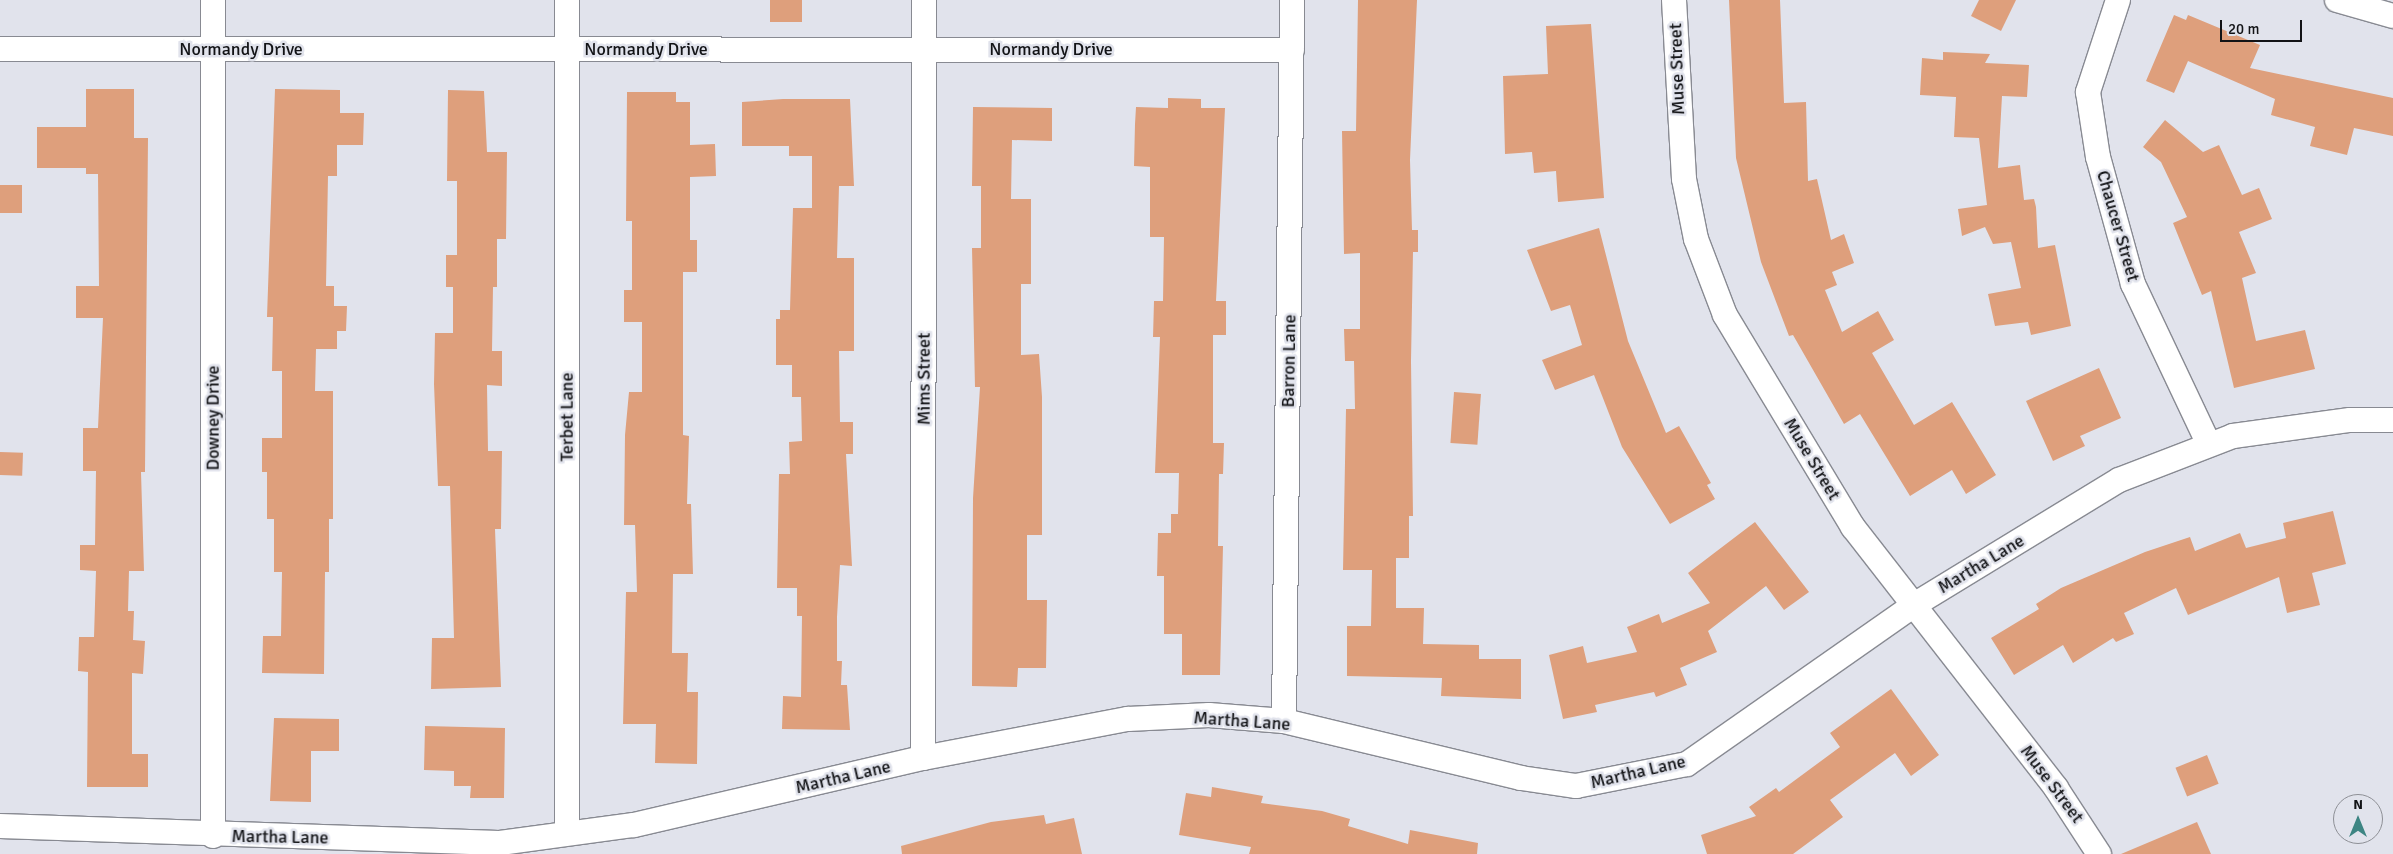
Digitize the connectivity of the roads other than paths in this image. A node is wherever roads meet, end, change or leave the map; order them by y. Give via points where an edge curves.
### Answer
1 (213, 0) edge
2 (567, 0) edge
3 (924, 0) edge
4 (1292, 0) edge
5 (1674, 0) edge
6 (2118, 0) edge
7 (2337, 0) edge
8 (2393, 16) edge
9 (0, 48) edge
10 (213, 49) junction
11 (567, 49) junction
12 (924, 49) junction
13 (1292, 50) junction
14 (2393, 420) edge
15 (2208, 442) junction
16 (1914, 604) junction
17 (1284, 721) junction
18 (923, 758) junction
19 (0, 826) edge
20 (567, 833) junction
21 (213, 836) junction
22 (2099, 854) edge

1 - 10 street, Downey Drive
2 - 11 street, Terbet Lane
3 - 12 street, Mims Street
4 - 13 street, Barron Lane
5 - 16 street, Muse Street via 1684,179 1696,239 1725,315 1853,527
6 - 15 street, Chaucer Street via 2088,92 2098,157 2133,284
7 - 8 street
9 - 10 street, Normandy Drive
10 - 11 street, Normandy Drive
10 - 21 street, Downey Drive
11 - 12 street, Normandy Drive
11 - 20 street, Terbet Lane
12 - 13 street, Normandy Drive
12 - 18 street, Mims Street
13 - 17 street, Barron Lane
14 - 15 street, Martha Lane via 2350,420
15 - 16 street, Martha Lane via 2119,480
16 - 17 street, Martha Lane via 1687,764 1576,786 1511,776
16 - 22 street, Muse Street via 2061,796
17 - 18 street, Martha Lane via 1209,715 1128,719
18 - 20 street, Martha Lane via 634,825
19 - 21 street, Martha Lane
20 - 21 street, Martha Lane via 500,843

